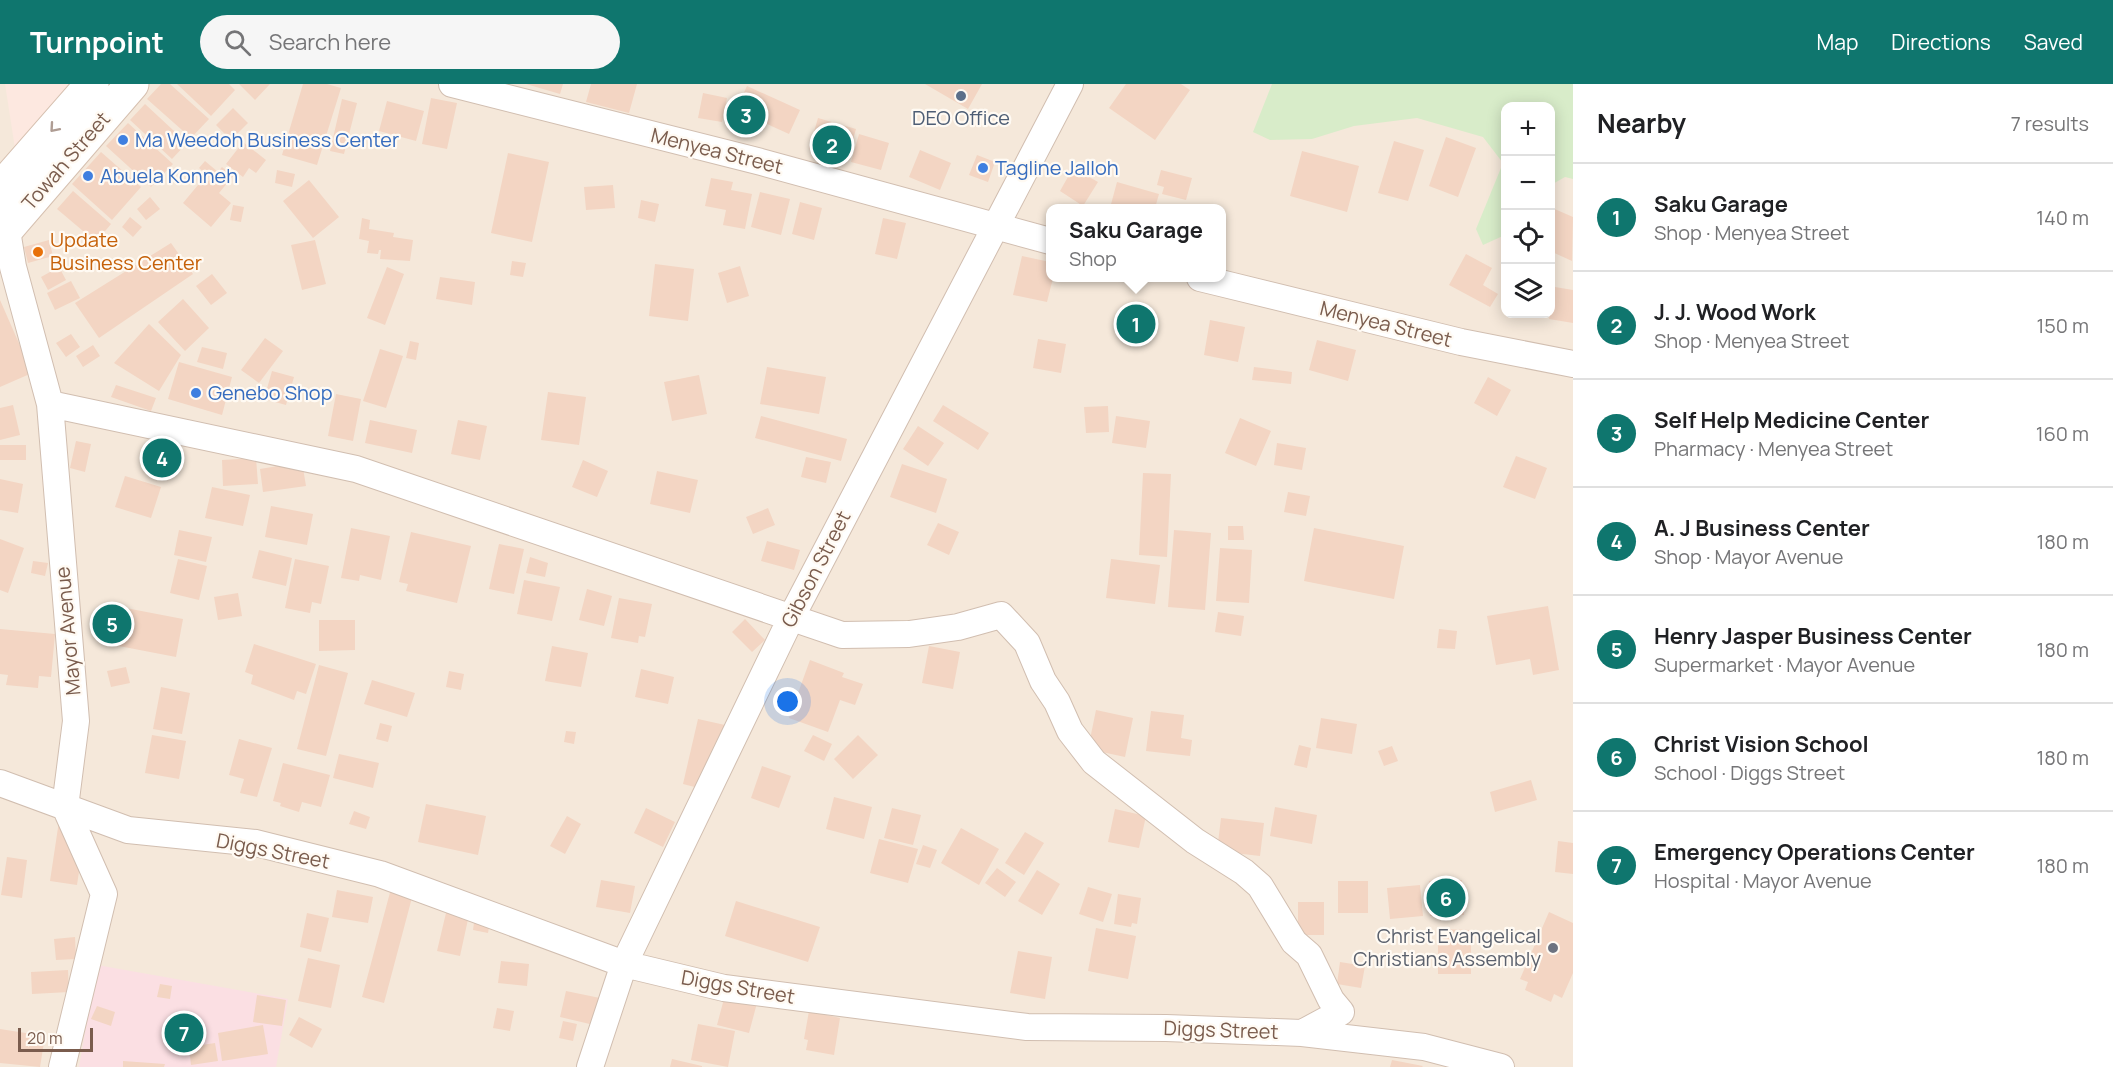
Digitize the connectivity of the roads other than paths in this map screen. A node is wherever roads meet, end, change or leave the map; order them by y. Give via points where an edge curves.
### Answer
1 (92, 84) edge
2 (132, 84) edge
3 (452, 84) edge
4 (1070, 84) edge
5 (0, 188) edge
6 (995, 227) junction
7 (3, 234) edge
8 (1046, 239) edge
9 (1216, 282) edge
10 (1573, 364) edge
11 (50, 404) junction
12 (792, 616) junction
13 (0, 783) edge
14 (65, 807) junction
15 (624, 964) junction
16 (1302, 1033) junction
17 (62, 1067) edge
18 (590, 1067) edge
19 (1501, 1067) edge

1 -> 5 street, Towah Street
2 - 7 street, Towah Street
3 - 6 street, Menyea Street via 761,162
4 - 6 street, Gibson Street
5 - 7 street, Mayor Avenue
6 - 8 street, Menyea Street
6 - 12 street, Gibson Street
7 - 11 street, Mayor Avenue
9 - 10 street, Menyea Street via 1461,342
11 - 12 street via 356,469
11 - 14 street, Mayor Avenue via 76,722
12 - 15 street, Gibson Street
12 - 16 street via 842,635 853,635 909,634 958,627 1001,615 1027,643 1070,731 1094,762 1260,886 1294,942 1309,955 1341,1012
13 - 14 street, Diggs Street
14 - 15 street, Diggs Street via 128,830 256,843 380,874
14 - 17 street via 104,894
15 - 16 street, Diggs Street via 724,988 1027,1027
15 - 18 street, Gibson Street
16 - 19 street, Diggs Street via 1424,1047

